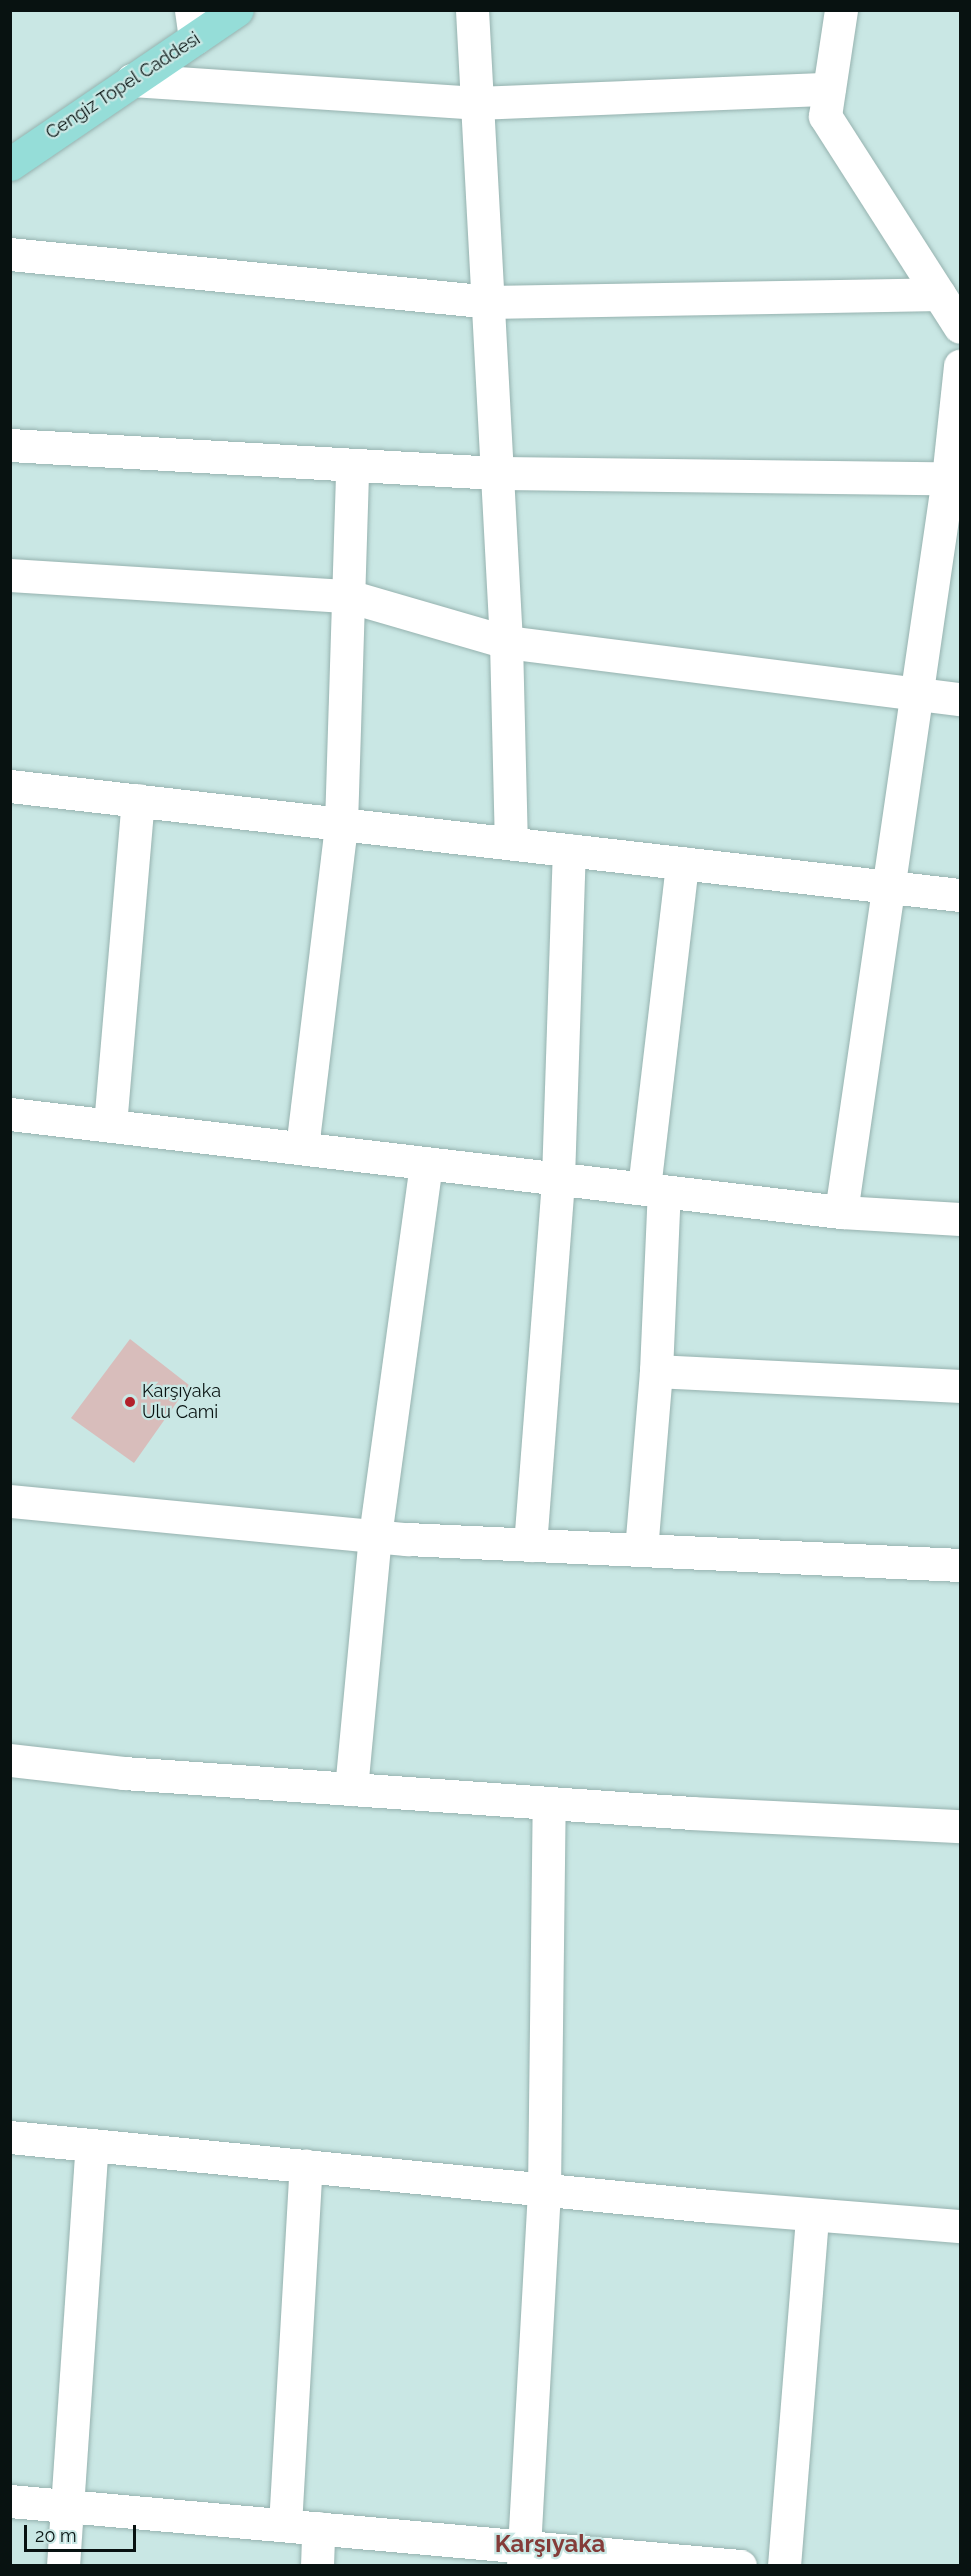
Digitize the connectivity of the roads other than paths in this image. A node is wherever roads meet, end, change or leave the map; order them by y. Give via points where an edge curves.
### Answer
1 (237, 10) edge
2 (472, 10) edge
3 (841, 10) edge
4 (193, 24) edge
5 (132, 80) junction
6 (829, 89) junction
7 (476, 103) junction
8 (10, 164) edge
9 (10, 254) edge
10 (939, 294) junction
11 (490, 302) junction
12 (960, 327) edge
13 (960, 366) edge
14 (10, 445) edge
15 (352, 466) junction
16 (498, 473) junction
17 (954, 479) edge
18 (10, 575) edge
19 (348, 596) junction
20 (506, 642) junction
21 (916, 696) junction
22 (960, 699) edge
23 (10, 786) edge
24 (138, 800) junction
25 (341, 824) junction
26 (511, 843) junction
27 (569, 850) junction
28 (682, 863) junction
29 (888, 887) junction
30 (960, 895) edge
31 (10, 1114) edge
32 (110, 1125) junction
33 (302, 1148) junction
34 (426, 1163) junction
35 (558, 1178) junction
36 (654, 1190) junction
37 (841, 1212) junction
38 (960, 1219) edge
39 (656, 1371) junction
40 (960, 1386) edge
41 (10, 1501) edge
42 (375, 1536) junction
43 (530, 1545) junction
44 (641, 1550) junction
45 (960, 1565) edge
46 (10, 1760) edge
47 (351, 1789) junction
48 (549, 1803) junction
49 (960, 1826) edge
50 (10, 2137) edge
51 (92, 2145) junction
52 (306, 2166) junction
53 (544, 2190) junction
54 (812, 2215) junction
55 (960, 2226) edge
56 (10, 2501) edge
57 (65, 2506) junction
58 (285, 2525) junction
59 (318, 2528) junction
60 (524, 2556) edge
61 (63, 2565) edge
62 (317, 2565) edge
63 (740, 2565) edge
64 (784, 2565) edge

1 - 4 main road, Cengiz Topel Caddesi
2 - 7 street
3 - 6 street
4 - 5 main road, Cengiz Topel Caddesi
5 - 7 street
5 - 8 main road, Cengiz Topel Caddesi
6 - 7 street
6 - 10 street via 825,116
7 - 11 street
9 - 11 street
10 - 11 street
10 - 12 street
11 - 16 street
13 - 17 street
14 - 15 street
15 - 16 street
15 - 19 street
16 - 17 street
16 - 20 street
17 - 21 street
18 - 19 street
19 - 20 street
19 - 25 street
20 - 21 street
20 - 26 street
21 - 22 street
21 - 29 street
23 - 24 street
24 - 25 street
24 - 32 street
25 - 26 street
25 - 33 street
26 - 27 street
27 - 28 street
27 - 35 street
28 - 29 street
28 - 36 street
29 - 30 street
29 - 37 street
31 - 32 street
32 - 33 street
33 - 34 street
34 - 35 street
34 - 42 street
35 - 36 street
35 - 43 street
36 - 37 street
36 - 39 street
37 - 38 street
39 - 40 street
39 - 44 street
41 - 42 street
42 - 43 street
42 - 47 street
43 - 44 street
44 - 45 street
46 - 47 street via 124,1773
47 - 48 street
48 - 49 street
48 - 53 street
50 - 51 street
51 - 52 street
51 - 57 street
52 - 53 street
52 - 58 street
53 - 54 street
53 - 60 street
54 - 55 street
54 - 64 street
56 - 57 street
57 - 58 street
57 - 61 street
58 - 59 street
59 - 60 street
59 - 62 street
60 - 63 street

